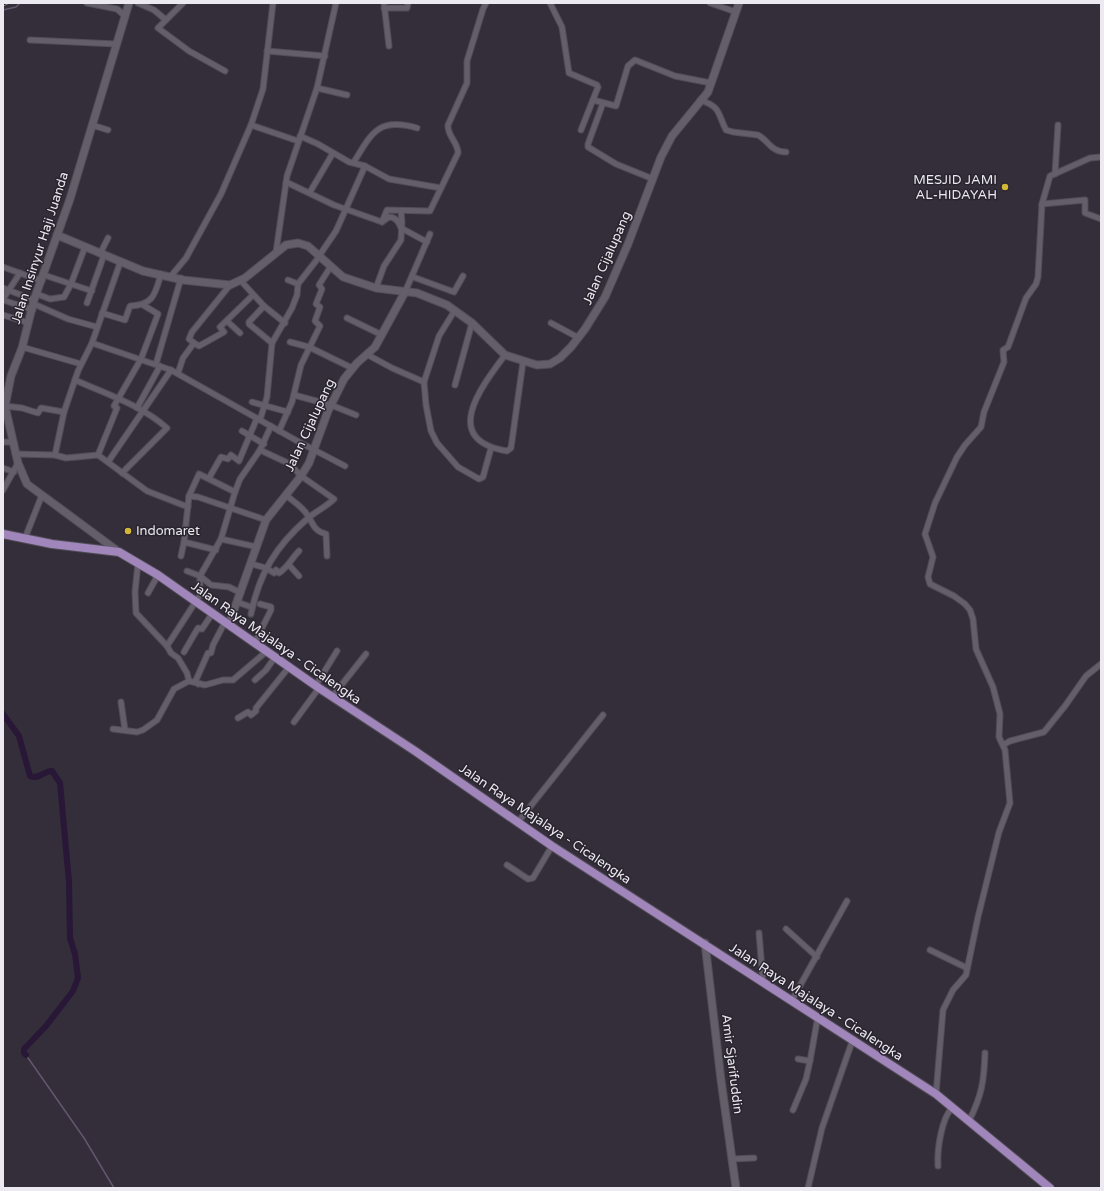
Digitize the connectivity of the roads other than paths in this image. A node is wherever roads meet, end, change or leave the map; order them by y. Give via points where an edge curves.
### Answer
1 (87, 3) edge
2 (129, 3) edge
3 (138, 3) edge
4 (183, 3) edge
5 (273, 3) edge
6 (336, 3) edge
7 (408, 3) edge
8 (486, 3) edge
9 (550, 3) edge
10 (710, 3) edge
11 (739, 3) edge
12 (384, 5) edge
13 (736, 12) junction
14 (125, 16) junction
15 (166, 20) junction
16 (30, 40) dead end
17 (116, 44) junction
18 (389, 46) dead end
19 (267, 51) junction
20 (325, 56) junction
21 (225, 71) dead end
22 (711, 84) junction
23 (317, 88) junction
24 (347, 95) dead end
25 (593, 100) junction
26 (700, 100) junction
27 (603, 102) junction
28 (92, 125) junction
29 (251, 125) junction
30 (1058, 125) dead end
31 (417, 128) dead end
32 (108, 130) dead end
33 (581, 130) dead end
34 (299, 138) junction
35 (786, 152) dead end
36 (333, 153) junction
37 (1101, 157) edge
38 (354, 162) junction
39 (365, 166) junction
40 (1055, 174) junction
41 (653, 179) junction
42 (286, 182) junction
43 (441, 188) junction
44 (310, 192) junction
45 (1042, 204) junction
46 (346, 209) junction
47 (401, 211) junction
48 (1101, 219) edge
49 (382, 222) junction
50 (401, 228) junction
51 (430, 234) dead end
52 (57, 235) junction
53 (108, 238) dead end
54 (427, 242) junction
55 (85, 247) junction
56 (276, 252) junction
57 (102, 254) junction
58 (319, 257) junction
59 (120, 263) junction
60 (331, 266) junction
61 (3, 267) edge
62 (20, 273) junction
63 (162, 274) junction
64 (171, 276) junction
65 (463, 276) dead end
66 (413, 277) junction
67 (43, 278) junction
68 (180, 278) junction
69 (288, 280) dead end
70 (241, 281) junction
71 (71, 284) junction
72 (298, 284) junction
73 (230, 285) junction
74 (3, 288) edge
75 (376, 288) junction
76 (9, 290) junction
77 (92, 291) junction
78 (405, 292) junction
79 (253, 295) junction
80 (3, 300) edge
81 (34, 302) junction
82 (87, 303) dead end
83 (143, 305) junction
84 (264, 306) junction
85 (455, 310) junction
86 (102, 313) junction
87 (3, 315) edge
88 (347, 318) dead end
89 (227, 321) junction
90 (29, 323) junction
91 (285, 323) junction
92 (472, 323) junction
93 (551, 323) dead end
94 (97, 327) junction
95 (240, 333) dead end
96 (382, 335) junction
97 (579, 338) junction
98 (290, 342) dead end
99 (92, 343) junction
100 (194, 343) junction
101 (272, 344) junction
102 (22, 347) junction
103 (309, 347) junction
104 (368, 355) junction
105 (505, 355) junction
106 (141, 359) junction
107 (523, 362) junction
108 (81, 364) junction
109 (158, 365) junction
110 (352, 368) junction
111 (171, 370) junction
112 (178, 373) junction
113 (75, 380) junction
114 (424, 382) junction
115 (455, 385) dead end
116 (5, 395) edge
117 (294, 395) junction
118 (118, 398) junction
119 (252, 402) dead end
120 (331, 405) junction
121 (5, 406) junction
122 (265, 406) junction
123 (137, 408) junction
124 (64, 412) junction
125 (144, 412) junction
126 (288, 412) junction
127 (356, 415) dead end
128 (259, 419) junction
129 (5, 420) edge
130 (271, 426) junction
131 (242, 431) dead end
132 (279, 431) junction
133 (249, 436) junction
134 (3, 442) edge
135 (12, 442) junction
136 (264, 444) junction
137 (313, 448) junction
138 (490, 448) junction
139 (260, 450) junction
140 (15, 454) junction
141 (55, 455) junction
142 (98, 455) junction
143 (108, 462) junction
144 (18, 463) junction
145 (345, 466) dead end
146 (3, 468) edge
147 (14, 472) junction
148 (122, 473) junction
149 (301, 476) junction
150 (209, 478) junction
151 (3, 490) edge
152 (235, 492) junction
153 (42, 495) junction
154 (189, 496) junction
155 (286, 496) junction
156 (188, 507) junction
157 (230, 508) junction
158 (308, 518) junction
159 (266, 520) junction
160 (3, 534) edge
161 (25, 538) junction
162 (221, 539) junction
163 (184, 542) junction
164 (257, 546) junction
165 (216, 550) junction
166 (299, 551) dead end
167 (119, 552) junction
168 (181, 556) dead end
169 (327, 556) dead end
170 (138, 563) junction
171 (252, 564) junction
172 (289, 564) junction
173 (266, 568) junction
174 (187, 572) dead end
175 (158, 575) junction
176 (200, 576) junction
177 (299, 576) dead end
178 (148, 593) dead end
179 (241, 593) junction
180 (195, 602) junction
181 (237, 602) junction
182 (260, 604) dead end
183 (251, 607) junction
184 (212, 614) junction
185 (251, 614) dead end
186 (227, 623) junction
187 (255, 642) junction
188 (167, 646) junction
189 (337, 651) dead end
190 (184, 652) dead end
191 (267, 652) junction
192 (366, 654) dead end
193 (275, 657) junction
194 (1101, 664) edge
195 (289, 667) junction
196 (255, 680) dead end
197 (189, 681) junction
198 (198, 684) junction
199 (317, 687) junction
200 (332, 697) junction
201 (121, 702) dead end
202 (603, 715) dead end
203 (238, 718) dead end
204 (294, 722) dead end
205 (113, 729) dead end
206 (125, 730) junction
207 (1003, 745) junction
208 (518, 822) junction
209 (552, 846) junction
210 (507, 865) dead end
211 (847, 901) dead end
212 (786, 929) dead end
213 (759, 934) dead end
214 (705, 944) junction
215 (930, 950) dead end
216 (817, 957) junction
217 (967, 968) junction
218 (763, 982) junction
219 (792, 1000) junction
220 (818, 1016) junction
221 (853, 1039) junction
222 (985, 1053) dead end
223 (798, 1059) dead end
224 (810, 1061) junction
225 (936, 1094) junction
226 (952, 1108) junction
227 (793, 1110) dead end
228 (969, 1121) junction
229 (754, 1158) dead end
230 (732, 1159) junction
231 (938, 1166) dead end
232 (736, 1188) edge
233 (808, 1188) edge
234 (1050, 1188) edge

1 - 14 street via 117,9
2 - 14 street, Jalan Insinyur Haji Juanda
3 - 15 street via 154,10
4 - 15 street
5 - 19 street
6 - 20 street
7 - 12 street via 407,8
8 - 43 street via 467,61 467,83 448,125 448,130 458,146 458,153
9 - 25 street via 562,27 569,73 597,85
10 - 13 street
11 - 13 street, Jalan Cijalupang
12 - 18 street
13 - 22 street, Jalan Cijalupang
14 - 17 street, Jalan Insinyur Haji Juanda
15 - 21 street via 158,28 189,51
16 - 17 street
17 - 28 street, Jalan Insinyur Haji Juanda
19 - 20 street
19 - 29 street via 263,90
20 - 23 street
22 - 26 street, Jalan Cijalupang via 708,92
22 - 27 street via 675,76 635,60 628,66 617,104 615,106
23 - 24 street
23 - 34 street
25 - 27 street
25 - 33 street
26 - 35 street via 717,108 726,130 758,135 772,149
26 - 41 street, Jalan Cijalupang via 672,136
27 - 41 street via 588,147 616,164
28 - 32 street
28 - 52 street, Jalan Insinyur Haji Juanda
29 - 34 street
29 - 64 street via 221,194 186,258
30 - 40 street
31 - 38 street via 400,123 383,127 370,136
34 - 36 street
34 - 42 street
36 - 38 street
36 - 44 street
37 - 40 street via 1090,158
38 - 39 street
39 - 43 street via 396,182
39 - 46 street
40 - 45 street via 1048,180
41 - 97 street, Jalan Cijalupang via 604,296
42 - 44 street
42 - 56 street
43 - 47 street via 430,211
44 - 46 street
45 - 48 street via 1085,200 1085,213
45 - 207 street via 1036,284 1026,298 1008,347 1003,350 1004,362 984,412 981,428 957,456 935,503 925,534 933,557 928,577 930,584 954,596 970,610 976,650 993,687 1000,714 999,737
46 - 49 street
46 - 58 street via 336,231
47 - 49 street via 386,211
47 - 50 street
49 - 50 street via 391,217 399,222
50 - 54 street
50 - 75 street via 401,240 384,266
51 - 54 street
52 - 55 street
52 - 67 street, Jalan Insinyur Haji Juanda
53 - 57 street
54 - 66 street
55 - 57 street
55 - 71 street
56 - 58 street via 286,245 298,243 308,246
56 - 70 street
57 - 59 street
57 - 77 street
58 - 60 street
58 - 72 street
59 - 63 street
59 - 86 street
60 - 75 street via 339,275
60 - 103 street via 319,285 322,289 316,304 320,308 316,322 320,326
61 - 62 street
62 - 67 street
62 - 76 street
63 - 64 street
63 - 83 street via 154,296
64 - 68 street
65 - 66 street via 454,292
66 - 78 street
67 - 71 street
67 - 81 street, Jalan Insinyur Haji Juanda
68 - 73 street
68 - 109 street
69 - 72 street
70 - 73 street
70 - 79 street
71 - 77 street
71 - 81 street via 67,294 62,298
72 - 91 street via 297,295
73 - 100 street via 192,332 189,340
74 - 76 street
75 - 78 street
76 - 80 street
76 - 81 street
77 - 82 street
78 - 85 street, Jalan Cijalupang via 432,299
78 - 96 street, Jalan Cijalupang
79 - 84 street
79 - 89 street
80 - 81 street
81 - 90 street, Jalan Insinyur Haji Juanda
81 - 94 street via 68,319
83 - 86 street via 130,306 123,321
83 - 106 street via 158,314
84 - 91 street
84 - 101 street via 249,322
85 - 92 street, Jalan Cijalupang
85 - 114 street via 439,336
86 - 94 street
87 - 90 street
88 - 96 street
89 - 95 street
89 - 100 street via 220,327 224,332 220,335 199,346
90 - 102 street, Jalan Insinyur Haji Juanda
91 - 101 street
92 - 105 street, Jalan Cijalupang
92 - 115 street
93 - 97 street
94 - 99 street
96 - 104 street, Jalan Cijalupang
97 - 107 street, Jalan Cijalupang via 560,358 550,364 537,366
98 - 103 street
99 - 106 street
99 - 108 street
100 - 112 street
101 - 122 street
102 - 108 street
102 - 116 street, Jalan Insinyur Haji Juanda
103 - 110 street
103 - 117 street
104 - 110 street, Jalan Cijalupang
104 - 114 street
105 - 107 street, Jalan Cijalupang
105 - 138 street via 478,394 472,413 470,427 473,434
106 - 109 street
106 - 118 street
107 - 138 street via 511,448 507,451
108 - 113 street
109 - 111 street
109 - 123 street
110 - 120 street, Jalan Cijalupang
111 - 112 street
111 - 125 street
112 - 128 street
113 - 118 street
113 - 124 street
114 - 138 street via 431,431 450,460 478,479 482,479
116 - 121 street, Jalan Insinyur Haji Juanda
117 - 120 street
117 - 126 street
118 - 123 street
118 - 142 street via 114,406 117,408
119 - 122 street
120 - 127 street
120 - 137 street, Jalan Cijalupang
121 - 124 street via 38,413 41,408
121 - 129 street, Jalan Insinyur Haji Juanda
122 - 126 street
122 - 128 street
123 - 125 street
124 - 141 street
125 - 143 street
125 - 148 street via 167,428
126 - 132 street
128 - 130 street
128 - 133 street
129 - 135 street, Jalan Insinyur Haji Juanda
130 - 132 street
130 - 136 street
131 - 133 street
132 - 137 street
133 - 136 street
133 - 150 street via 239,460 231,455 228,459 221,457
134 - 135 street
135 - 140 street, Jalan Insinyur Haji Juanda
136 - 139 street
137 - 145 street
137 - 149 street, Jalan Cijalupang
139 - 149 street via 290,464
139 - 152 street via 240,478
140 - 141 street
140 - 144 street, Jalan Insinyur Haji Juanda
141 - 142 street via 75,458
142 - 143 street
143 - 148 street
144 - 147 street
144 - 153 street, Jalan Insinyur Haji Juanda via 27,484
146 - 147 street
147 - 151 street
148 - 156 street via 147,491
149 - 155 street, Jalan Cijalupang
149 - 158 street via 334,499
150 - 152 street
150 - 154 street via 199,474
152 - 157 street
153 - 161 street
153 - 167 street, Jalan Insinyur Haji Juanda
154 - 156 street
154 - 157 street
155 - 158 street via 306,513
155 - 159 street, Jalan Cijalupang
156 - 163 street
157 - 159 street
157 - 162 street
158 - 169 street via 313,527 326,534
158 - 173 street via 280,545
159 - 164 street, Jalan Cijalupang
160 - 161 main road, Jalan Raya Majalaya - Cicalengka
161 - 167 main road, Jalan Raya Majalaya - Cicalengka via 65,546
162 - 164 street
162 - 165 street
163 - 165 street
163 - 168 street
164 - 171 street, Jalan Cijalupang
165 - 176 street
166 - 172 street
167 - 170 main road, Jalan Raya Majalaya - Cicalengka
170 - 175 main road, Jalan Raya Majalaya - Cicalengka
170 - 188 street via 136,613
171 - 173 street
171 - 179 street, Jalan Cijalupang
172 - 173 street via 279,573
172 - 177 street
173 - 183 street
174 - 176 street
175 - 178 street
175 - 180 main road, Jalan Raya Majalaya - Cicalengka
176 - 179 street via 211,585 227,587
176 - 180 street via 200,594
179 - 181 street, Jalan Cijalupang
180 - 184 main road, Jalan Raya Majalaya - Cicalengka
180 - 188 street
181 - 183 street
181 - 186 street, Jalan Cijalupang
182 - 187 street via 271,610
183 - 185 street
184 - 186 main road, Jalan Raya Majalaya - Cicalengka
184 - 190 street via 202,629 198,628
186 - 187 main road, Jalan Raya Majalaya - Cicalengka
186 - 198 street via 204,658 196,680
187 - 191 main road, Jalan Raya Majalaya - Cicalengka
188 - 197 street via 178,658
189 - 199 street
191 - 193 main road, Jalan Raya Majalaya - Cicalengka
191 - 198 street via 233,680
192 - 200 street
193 - 195 main road, Jalan Raya Majalaya - Cicalengka
193 - 196 street
194 - 207 street via 1086,676 1044,732
195 - 199 main road, Jalan Raya Majalaya - Cicalengka
195 - 203 street via 256,711
197 - 198 street
197 - 206 street via 174,689 153,724 141,731
199 - 200 main road, Jalan Raya Majalaya - Cicalengka
199 - 204 street
200 - 208 main road, Jalan Raya Majalaya - Cicalengka
201 - 206 street
202 - 208 street
205 - 206 street
207 - 217 street via 1010,803 999,832
208 - 209 main road, Jalan Raya Majalaya - Cicalengka
209 - 210 street via 533,878 528,878
209 - 214 main road, Jalan Raya Majalaya - Cicalengka
211 - 216 street
212 - 216 street
213 - 218 street
214 - 218 main road, Jalan Raya Majalaya - Cicalengka
214 - 230 street, Amir Sjarifuddin
215 - 217 street
216 - 219 street
217 - 225 street via 966,975 953,990 943,1010
218 - 219 main road, Jalan Raya Majalaya - Cicalengka
219 - 220 main road, Jalan Raya Majalaya - Cicalengka
220 - 221 main road, Jalan Raya Majalaya - Cicalengka
220 - 224 street
221 - 225 main road, Jalan Raya Majalaya - Cicalengka
221 - 233 street via 822,1128
222 - 228 street via 981,1094
223 - 224 street
224 - 227 street via 806,1079
225 - 226 main road, Jalan Raya Majalaya - Cicalengka
226 - 228 main road, Jalan Raya Majalaya - Cicalengka
226 - 231 street via 946,1116 939,1141
228 - 234 main road, Jalan Raya Majalaya - Cicalengka
229 - 230 street
230 - 232 street, Amir Sjarifuddin

